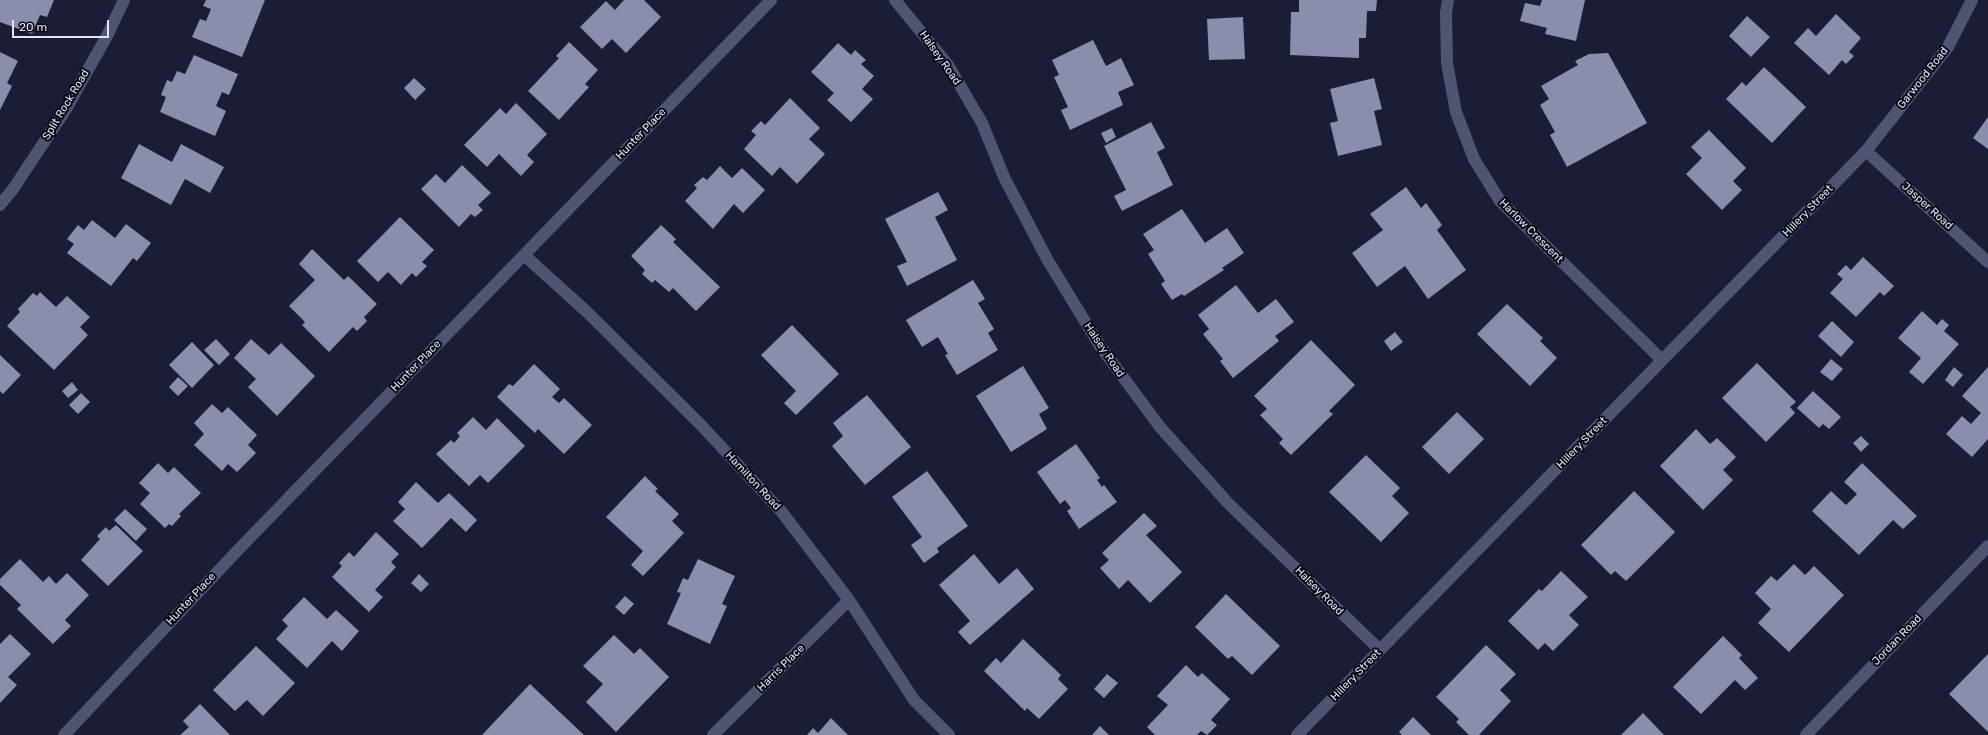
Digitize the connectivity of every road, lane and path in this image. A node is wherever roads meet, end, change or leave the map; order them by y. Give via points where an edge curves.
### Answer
1 (124, 0) edge
2 (771, 0) edge
3 (895, 0) edge
4 (1448, 0) edge
5 (1972, 0) edge
6 (1866, 151) junction
7 (0, 205) edge
8 (524, 255) junction
9 (1988, 262) edge
10 (1662, 360) junction
11 (1988, 546) edge
12 (849, 600) junction
13 (1380, 650) junction
14 (64, 735) edge
15 (713, 735) edge
16 (949, 735) edge
17 (1297, 735) edge
18 (1806, 735) edge

1 - 7 street, Split Rock Road via 66,109
2 - 8 street, Hunter Place
3 - 13 street, Halsey Road via 948,65 982,123 1004,177 1046,259 1100,346 1156,421 1228,503
4 - 10 street, Harlow Crescent via 1447,62 1456,112 1474,158 1500,201
5 - 6 street, Garwood Road via 1948,47
6 - 9 street, Jasper Road
6 - 10 street, Hillery Street
8 - 12 street, Hamilton Road via 587,312 701,425 781,511
8 - 14 street, Hunter Place via 238,550
10 - 13 street, Hillery Street
11 - 18 street, Jordan Road
12 - 15 street, Harris Place
12 - 16 street, Hamilton Road via 914,700
13 - 17 street, Hillery Street

